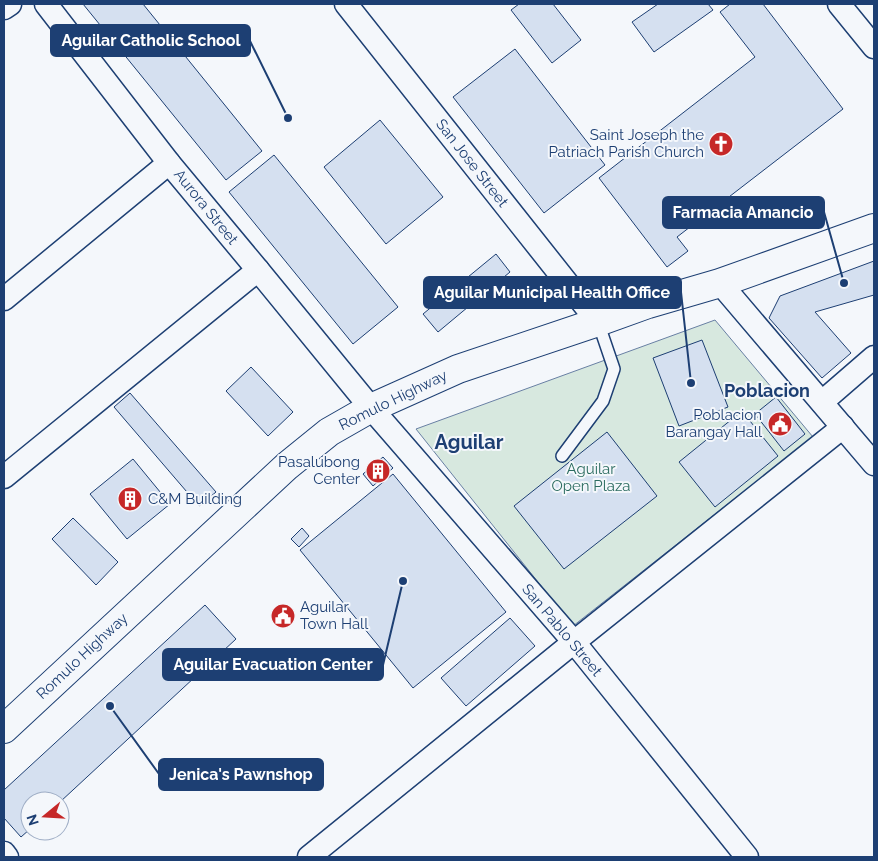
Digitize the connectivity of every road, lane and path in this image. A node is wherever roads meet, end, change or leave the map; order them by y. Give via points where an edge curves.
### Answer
1 (10, 4) edge
2 (46, 4) edge
3 (346, 4) edge
4 (839, 4) edge
5 (4, 8) edge
6 (874, 47) edge
7 (169, 163) junction
8 (874, 228) edge
9 (258, 270) junction
10 (720, 283) junction
11 (4, 299) edge
12 (598, 322) junction
13 (874, 357) edge
14 (822, 402) junction
15 (371, 408) junction
16 (843, 427) junction
17 (562, 456) dead end
18 (874, 464) edge
19 (4, 477) edge
20 (574, 642) junction
21 (4, 728) edge
22 (4, 853) edge
23 (7, 857) edge
24 (310, 857) edge
25 (747, 857) edge

1 - 5 street
2 - 7 street, Aurora Street
3 - 12 street, San Jose Street
4 - 6 street
7 - 9 street, Aurora Street
7 - 11 street
8 - 10 highway, Romulo Highway
9 - 15 street, Aurora Street
9 - 19 street
10 - 12 highway, Romulo Highway
10 - 14 street
12 - 15 highway, Romulo Highway via 458,369
12 - 17 lane via 614,369 604,401
13 - 14 street
14 - 16 street
15 - 20 street, San Pablo Street
15 - 21 highway, Romulo Highway via 329,432 287,466
16 - 18 street
16 - 20 street
20 - 24 street
20 - 25 street, San Pablo Street
22 - 23 street

